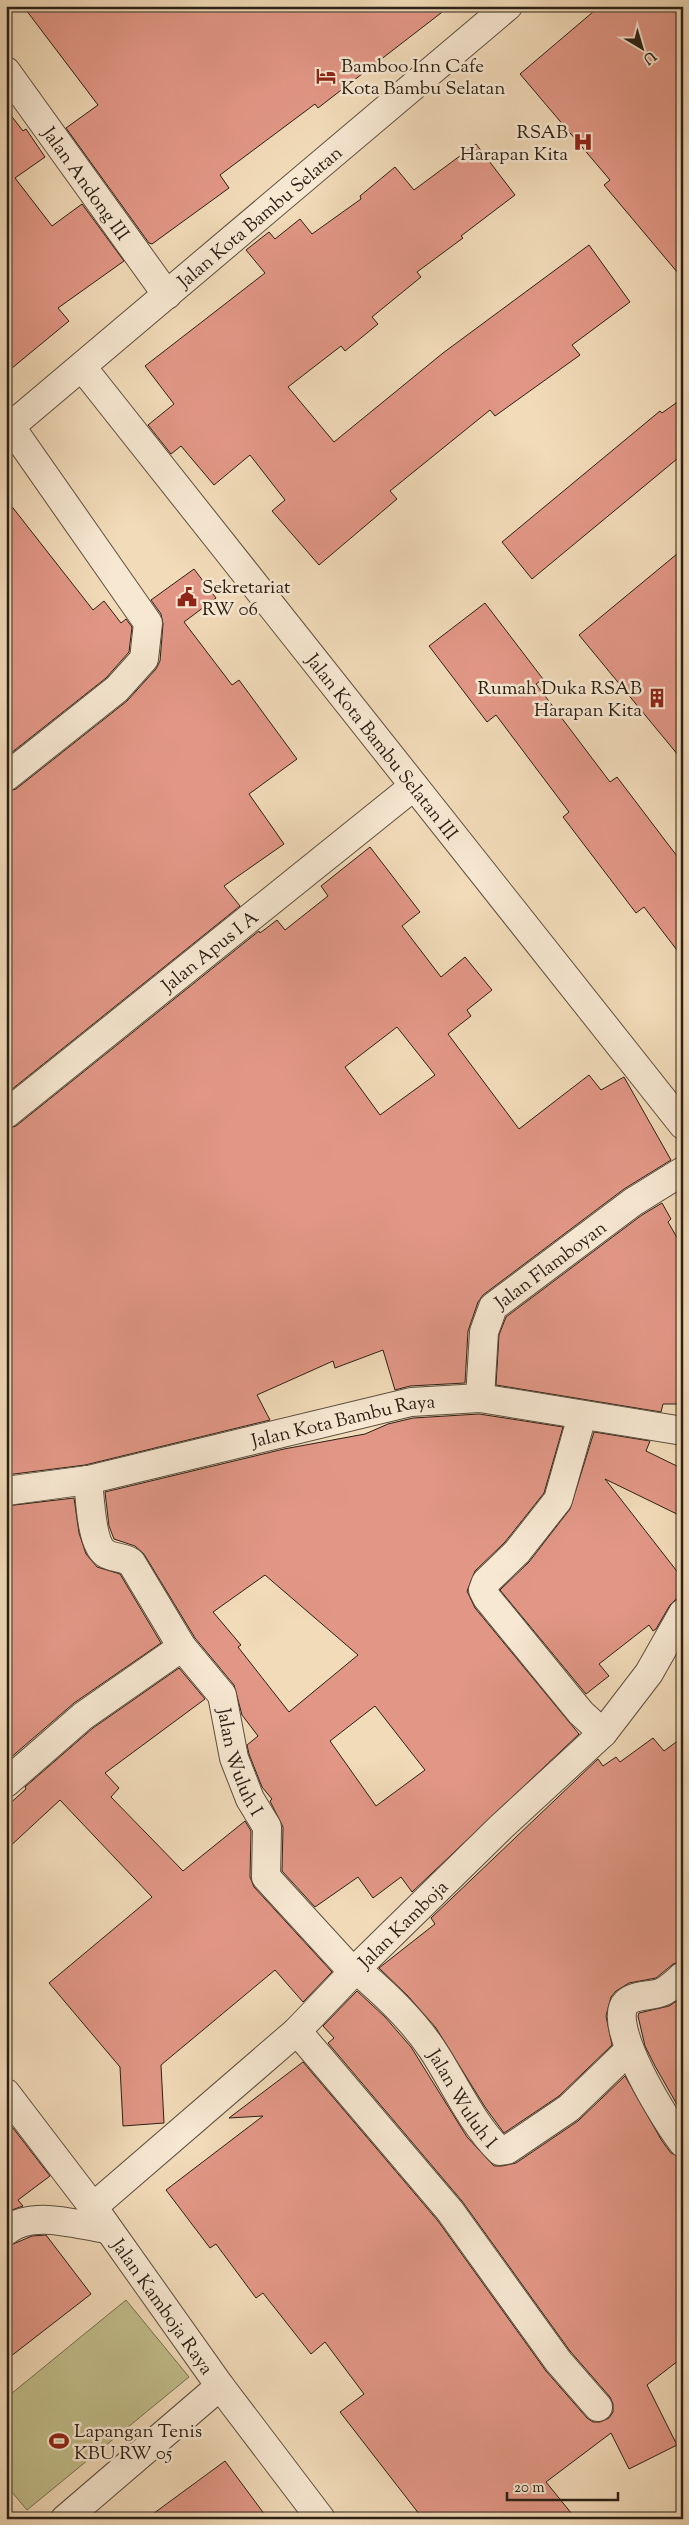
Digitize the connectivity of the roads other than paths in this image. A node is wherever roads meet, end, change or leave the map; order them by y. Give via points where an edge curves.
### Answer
1 (508, 6) edge
2 (6, 71) edge
3 (167, 295) junction
4 (82, 367) junction
5 (9, 423) edge
6 (6, 777) edge
7 (414, 786) junction
8 (6, 1114) edge
9 (683, 1125) edge
10 (683, 1172) edge
11 (480, 1398) junction
12 (582, 1416) junction
13 (683, 1431) edge
14 (88, 1480) junction
15 (6, 1490) edge
16 (683, 1613) edge
17 (182, 1648) junction
18 (602, 1733) junction
19 (8, 1776) edge
20 (355, 1970) junction
21 (683, 1976) edge
22 (297, 2031) junction
23 (629, 2050) junction
24 (6, 2093) edge
25 (683, 2143) edge
26 (100, 2218) junction
27 (6, 2231) edge
28 (220, 2386) junction
29 (598, 2407) dead end
30 (65, 2519) edge
31 (321, 2519) edge

1 - 3 street, Jalan Kota Bambu Selatan
2 - 3 street, Jalan Andong III
3 - 4 street, Jalan Kota Bambu Selatan
4 - 5 street, Jalan Kota Bambu Selatan
4 - 7 street, Jalan Kota Bambu Selatan III
5 - 6 street via 148,623 144,658 117,689
7 - 8 street, Jalan Apus I A
7 - 9 street, Jalan Kota Bambu Selatan III
10 - 11 street, Jalan Flamboyan via 633,1202 493,1307 484,1332
11 - 12 street, Jalan Kota Bambu Raya
11 - 14 street, Jalan Kota Bambu Raya via 411,1402
12 - 13 street, Jalan Kota Bambu Raya
12 - 18 street via 558,1500 517,1552 486,1582 483,1590 582,1713
14 - 15 street, Jalan Kota Bambu Raya
14 - 17 street, Jalan Wuluh I via 97,1544 107,1554 131,1562
16 - 18 street, Jalan Kamboja via 649,1673
17 - 19 street via 83,1716
17 - 20 street, Jalan Wuluh I via 222,1695 234,1758 250,1799 267,1828 266,1877
18 - 20 street, Jalan Kamboja
20 - 22 street, Jalan Kamboja
20 - 23 street, Jalan Wuluh I via 389,1997 431,2048 500,2151 507,2150 569,2108
21 - 23 street via 662,1992 630,1999 624,2005 621,2012
22 - 26 street, Jalan Kamboja
22 - 29 street via 450,2211 558,2361
23 - 25 street via 667,2122
24 - 26 street, Jalan Kamboja Raya
26 - 27 street via 18,2222
26 - 28 street, Jalan Kamboja Raya
28 - 30 street
28 - 31 street, Jalan Kamboja Raya

